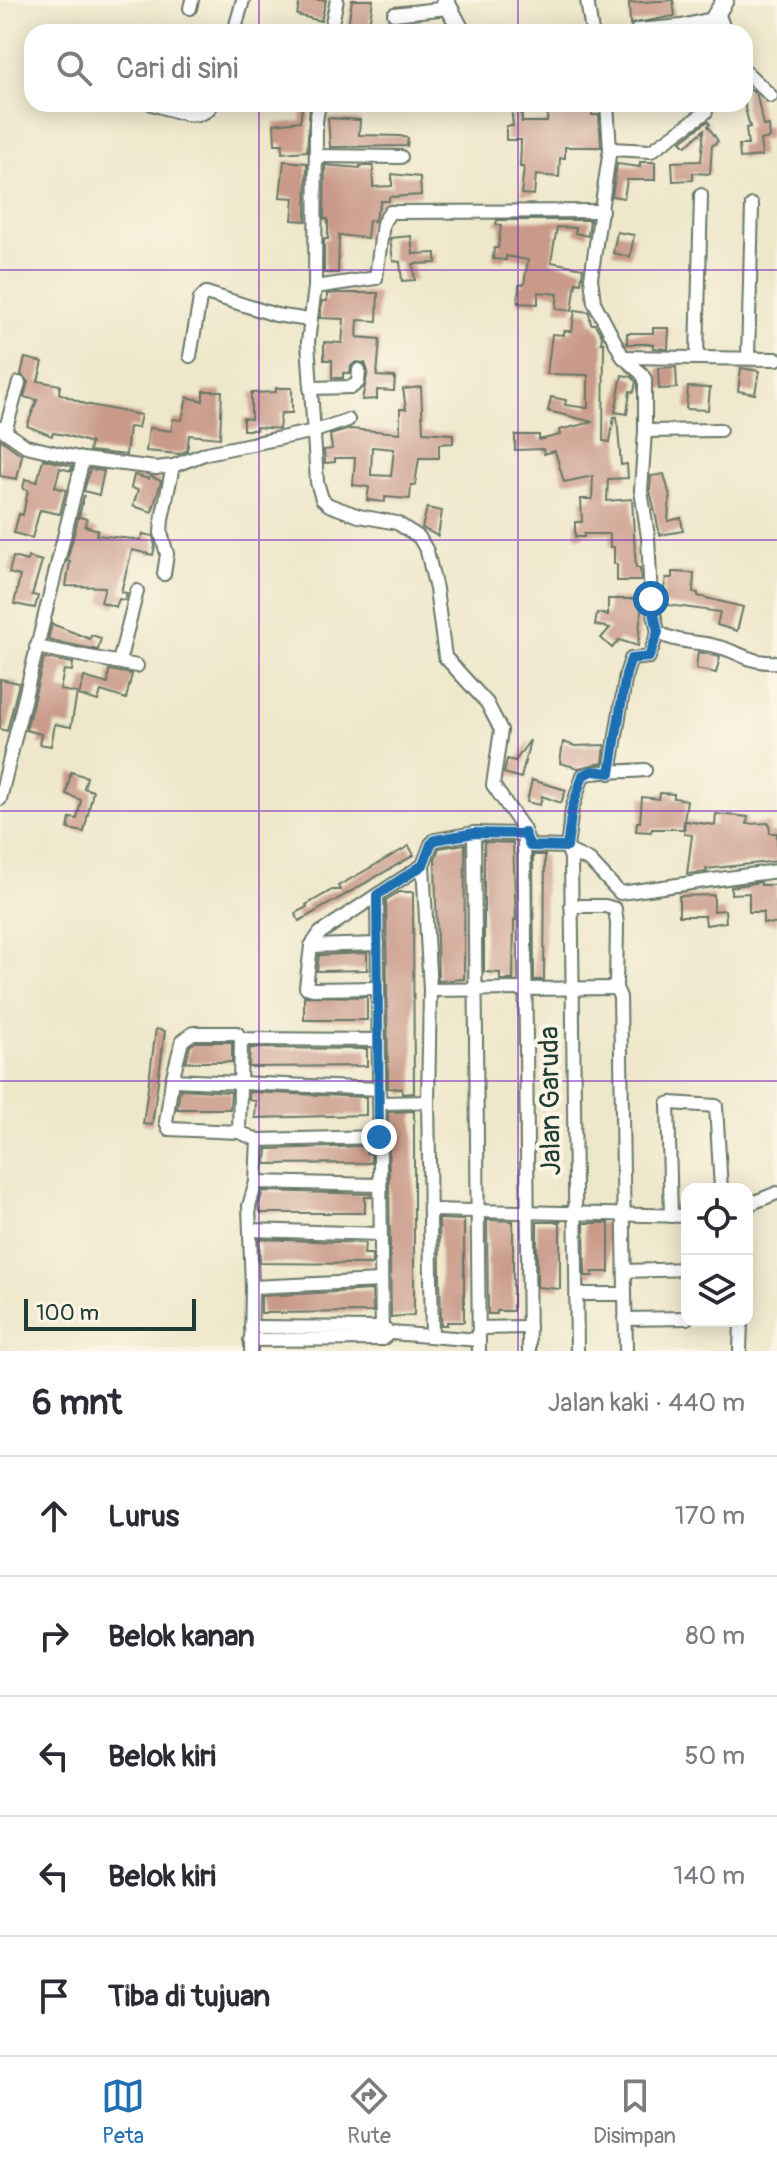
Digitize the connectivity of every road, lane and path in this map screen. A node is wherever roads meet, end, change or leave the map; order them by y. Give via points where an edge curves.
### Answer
1 (243, 0) edge
2 (337, 0) edge
3 (587, 0) edge
4 (447, 4) edge
5 (722, 7) edge
6 (394, 14) dead end
7 (236, 24) edge
8 (332, 24) edge
9 (458, 24) edge
10 (591, 24) edge
11 (703, 24) edge
12 (753, 79) edge
13 (771, 96) dead end
14 (183, 112) edge
15 (207, 112) edge
16 (319, 112) edge
17 (608, 112) edge
18 (706, 112) dead end
19 (610, 149) junction
20 (316, 156) junction
21 (401, 157) dead end
22 (701, 195) dead end
23 (752, 205) dead end
24 (602, 211) junction
25 (315, 287) junction
26 (309, 320) junction
27 (190, 356) dead end
28 (623, 357) junction
29 (697, 357) junction
30 (748, 358) junction
31 (777, 359) edge
32 (359, 370) dead end
33 (19, 383) dead end
34 (310, 388) junction
35 (348, 420) dead end
36 (2, 429) edge
37 (720, 430) dead end
38 (315, 431) junction
39 (645, 431) junction
40 (83, 459) junction
41 (173, 466) junction
42 (164, 574) dead end
43 (137, 591) dead end
44 (658, 632) junction
45 (36, 647) junction
46 (119, 662) junction
47 (777, 662) edge
48 (137, 666) dead end
49 (645, 770) dead end
50 (610, 773) junction
51 (0, 799) edge
52 (474, 833) junction
53 (524, 833) junction
54 (569, 849) junction
55 (423, 865) junction
56 (777, 871) edge
57 (377, 895) junction
58 (571, 906) junction
59 (378, 944) junction
60 (311, 946) junction
61 (378, 988) junction
62 (571, 988) junction
63 (616, 988) junction
64 (477, 989) junction
65 (526, 989) junction
66 (430, 990) junction
67 (241, 1039) junction
68 (379, 1040) junction
69 (172, 1080) junction
70 (240, 1083) junction
71 (379, 1089) junction
72 (428, 1102) junction
73 (379, 1103) junction
74 (239, 1132) junction
75 (379, 1137) junction
76 (258, 1140) junction
77 (256, 1182) junction
78 (721, 1183) edge
79 (379, 1185) junction
80 (777, 1193) edge
81 (753, 1203) edge
82 (430, 1210) junction
83 (476, 1210) junction
84 (526, 1211) junction
85 (575, 1212) junction
86 (623, 1213) junction
87 (671, 1216) junction
88 (681, 1216) edge
89 (250, 1230) junction
90 (380, 1234) junction
91 (681, 1269) edge
92 (626, 1271) junction
93 (380, 1281) junction
94 (252, 1287) junction
95 (578, 1294) junction
96 (625, 1294) junction
97 (681, 1318) edge
98 (625, 1319) junction
99 (529, 1327) junction
100 (741, 1327) edge
101 (385, 1333) junction
102 (432, 1336) junction
103 (251, 1339) edge
104 (297, 1340) edge
105 (479, 1340) edge
106 (346, 1346) edge
107 (529, 1351) edge
108 (577, 1351) edge
109 (626, 1351) edge
110 (740, 1351) edge

1 - 7 street
2 - 8 street
3 - 10 street
4 - 6 street
4 - 9 street
5 - 11 street
12 - 13 street
14 - 15 street
16 - 20 street
17 - 19 street
18 - 19 street via 651,151
19 - 24 street
20 - 21 street
20 - 25 street
22 - 29 street
23 - 30 street
24 - 25 street via 390,212 383,223 376,278
24 - 28 street via 591,278 594,302
25 - 26 street
26 - 27 street via 206,293 200,299
26 - 34 street
28 - 29 street
28 - 39 street via 645,379
29 - 30 street
30 - 31 street
32 - 34 street via 352,387
33 - 36 street
34 - 38 street
35 - 38 street
36 - 40 street via 26,446
37 - 39 street
38 - 41 street via 207,453
38 - 53 street via 322,499 359,516 397,523 419,537 427,551 445,657 487,703 501,730 493,785
39 - 44 street via 641,490
40 - 41 street
40 - 45 street
41 - 42 street via 162,519
43 - 46 street
44 - 47 street via 719,646 745,659
44 - 50 street via 649,657 631,659
45 - 46 street
45 - 51 street
46 - 48 street
49 - 50 street
50 - 54 street, Jalan Garuda via 583,775 572,809
52 - 53 street
52 - 55 street via 433,841
52 - 64 street
53 - 54 street via 530,846
53 - 65 street
54 - 56 street via 590,861 620,893
54 - 58 street, Jalan Garuda
55 - 57 street
55 - 66 street
57 - 59 street
57 - 60 street via 320,933
58 - 62 street, Jalan Garuda
58 - 63 street via 615,909
59 - 60 street
59 - 61 street
60 - 61 street via 308,988
61 - 68 street
62 - 63 street
62 - 65 street
62 - 85 street, Jalan Garuda
63 - 86 street
64 - 65 street
64 - 66 street
64 - 83 street
65 - 84 street
66 - 72 street
67 - 68 street
67 - 69 street via 237,1033 193,1033 182,1041
67 - 70 street
68 - 71 street
69 - 70 street
69 - 74 street via 169,1129
70 - 71 street
70 - 74 street
71 - 73 street
72 - 73 street
72 - 82 street
73 - 75 street
74 - 76 street
75 - 76 street
75 - 79 street
76 - 77 street
77 - 79 street
77 - 89 street
78 - 87 street via 716,1106 668,1104
79 - 90 street
80 - 81 street
82 - 83 street
82 - 102 street
83 - 84 street
83 - 105 street
84 - 85 street
84 - 99 street
85 - 86 street
85 - 95 street, Jalan Garuda
86 - 87 street
86 - 92 street
87 - 88 street
89 - 90 street
89 - 94 street
90 - 93 street
91 - 92 street
92 - 96 street
93 - 94 street
93 - 101 street
94 - 103 street
95 - 96 street
95 - 108 street, Jalan Garuda
96 - 98 street
97 - 98 street
98 - 109 street
99 - 105 street
99 - 107 street
100 - 110 street
101 - 102 street
101 - 104 street
101 - 106 street
102 - 105 street
103 - 104 street
104 - 106 street

